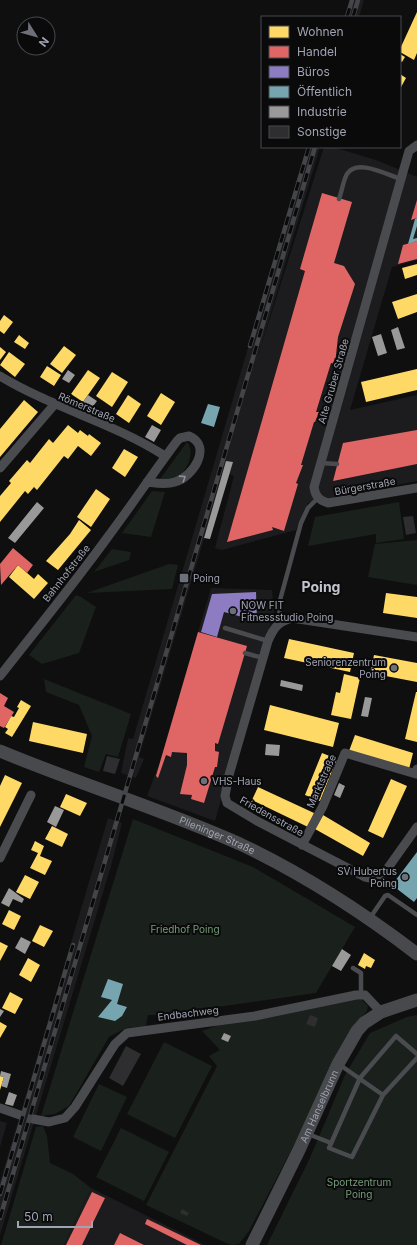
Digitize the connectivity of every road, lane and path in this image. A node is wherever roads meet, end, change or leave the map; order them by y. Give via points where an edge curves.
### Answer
1 (417, 145) edge
2 (401, 179) junction
3 (339, 198) dead end
4 (0, 376) edge
5 (54, 405) junction
6 (165, 456) junction
7 (321, 463) junction
8 (337, 464) dead end
9 (0, 468) edge
10 (147, 482) junction
11 (417, 488) edge
12 (318, 498) junction
13 (280, 621) junction
14 (225, 628) dead end
15 (417, 637) edge
16 (268, 641) junction
17 (245, 653) dead end
18 (263, 658) junction
19 (0, 676) edge
20 (0, 751) edge
21 (417, 773) edge
22 (31, 794) dead end
23 (417, 827) edge
24 (302, 845) junction
25 (0, 858) edge
26 (417, 915) edge
27 (369, 919) junction
28 (417, 954) edge
29 (353, 968) dead end
30 (362, 995) junction
31 (417, 1000) edge
32 (381, 1012) junction
33 (417, 1054) edge
34 (417, 1058) edge
35 (338, 1064) junction
36 (360, 1078) junction
37 (383, 1095) junction
38 (0, 1108) edge
39 (20, 1115) dead end
40 (33, 1119) dead end
41 (306, 1133) junction
42 (331, 1143) junction
43 (252, 1245) edge

1 - 2 street, Alte Gruber Straße via 409,151
2 - 3 lane via 363,167 352,168 345,178
2 - 7 street, Alte Gruber Straße
4 - 5 street, Römerstraße
5 - 6 street, Römerstraße
5 - 9 street
6 - 10 street, Bahnhofstraße
10 -> 6 street, Bahnhofstraße via 175,482 189,474 199,459 200,452 196,440 189,436 176,441
7 - 8 lane
7 - 12 street, Alte Gruber Straße via 314,487
10 - 19 street, Bahnhofstraße
11 - 12 street, Bürgerstraße via 338,503 328,503
12 - 13 lane via 308,508 301,523 278,604
13 - 15 street via 292,618
13 - 16 street, Friedensstraße
14 - 16 lane
16 - 18 street, Friedensstraße
17 - 18 lane
18 - 24 street, Friedensstraße via 225,796 227,803 235,809
20 - 27 street, Plieninger Straße via 240,844 304,878
21 - 24 street, Marktstraße via 345,753 323,806
22 - 25 street
23 - 24 street, Friedensstraße via 385,872 375,879 365,877
26 - 27 lane via 388,895
27 - 28 street, Plieninger Straße
29 - 30 lane via 361,973
30 - 32 street via 365,995
30 - 40 street, Endbachweg via 254,1016 127,1033 115,1044 75,1107 65,1118 49,1122
31 - 32 street, Am Hanselbrunn
32 - 35 street, Am Hanselbrunn via 364,1022
33 - 36 lane via 396,1036
34 - 37 lane
35 - 36 lane
35 - 41 street, Am Hanselbrunn
36 - 37 lane
36 - 42 lane
37 - 42 lane via 352,1158 329,1148
38 - 39 street
41 - 42 lane
41 - 43 street, Am Hanselbrunn

